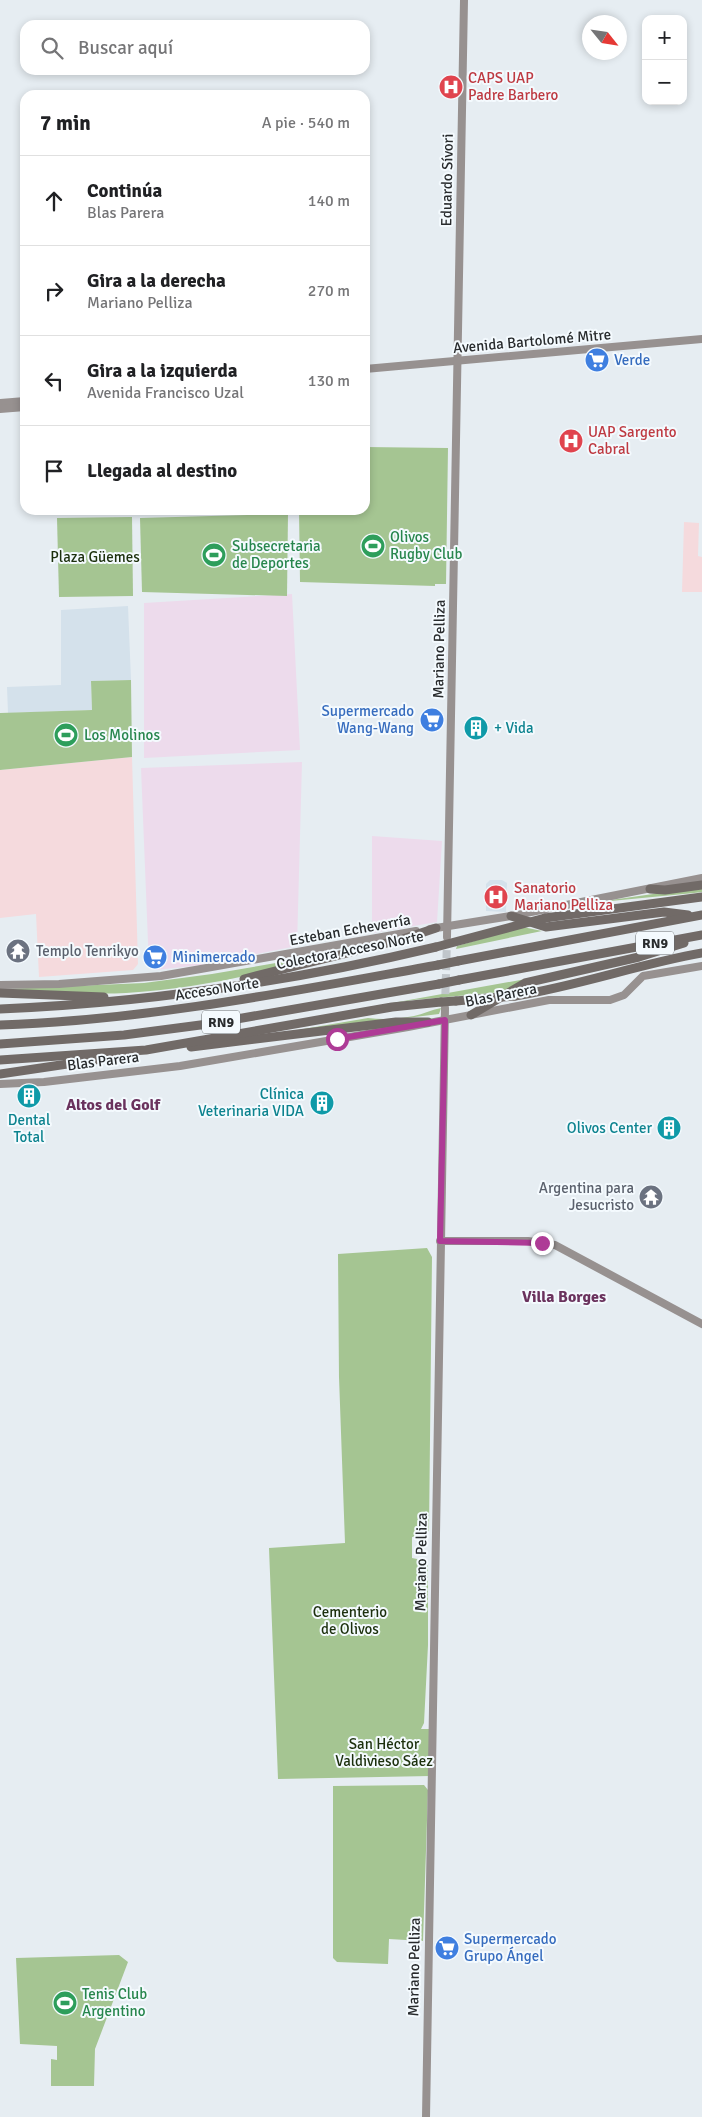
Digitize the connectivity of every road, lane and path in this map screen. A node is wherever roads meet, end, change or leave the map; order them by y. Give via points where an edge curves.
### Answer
1 (464, 0) edge
2 (702, 339) edge
3 (457, 361) junction
4 (370, 370) edge
5 (20, 401) edge
6 (0, 403) edge
7 (20, 407) edge
8 (0, 408) edge
9 (702, 878) edge
10 (702, 885) edge
11 (650, 889) junction
12 (702, 897) edge
13 (511, 916) junction
14 (699, 916) edge
15 (447, 926) junction
16 (436, 928) junction
17 (702, 936) edge
18 (447, 937) tunnel mouth
19 (702, 953) edge
20 (702, 966) edge
21 (0, 985) edge
22 (192, 992) junction
23 (0, 993) edge
24 (139, 998) junction
25 (443, 1005) junction
26 (0, 1009) edge
27 (471, 1015) junction
28 (445, 1020) junction
29 (428, 1022) junction
30 (0, 1025) edge
31 (0, 1044) edge
32 (146, 1050) junction
33 (0, 1060) edge
34 (0, 1074) edge
35 (0, 1084) edge
36 (440, 1241) junction
37 (702, 1324) edge
38 (426, 2117) edge

1 - 3 street, Eduardo Sívori
2 - 3 street, Avenida Bartolomé Mitre
3 - 4 street, Avenida Bartolomé Mitre
3 - 15 street, Mariano Pelliza
5 - 6 street
7 - 8 street
9 - 11 street, Esteban Echeverría
10 - 11 highway
11 - 13 street, Esteban Echeverría
12 - 22 highway, Colectora Acceso Norte, bridge via 545,918 436,947 319,972
13 - 14 highway via 546,928 664,912
13 - 15 street, Esteban Echeverría
14 - 30 highway, Acceso Norte / RN9, bridge via 163,1012
15 - 16 street, Esteban Echeverría
15 - 18 street, Mariano Pelliza
16 - 21 street, Esteban Echeverría via 167,975 59,984
16 - 22 highway via 394,942
17 - 27 highway via 639,957 525,983
17 - 31 highway, RN9, bridge via 208,1024 94,1038
19 - 25 highway, bridge via 654,961 571,985
20 - 27 street, Blas Parera via 643,976 624,995 610,1000 549,1000
22 - 24 highway, Colectora Acceso Norte
23 - 24 highway
24 - 26 highway, Colectora Acceso Norte
25 - 28 street, Mariano Pelliza
25 - 32 highway via 392,1008
27 - 28 street, Blas Parera
28 - 29 street, Blas Parera
28 - 36 street, Mariano Pelliza
29 - 32 highway via 396,1022 200,1047
29 - 35 street, Blas Parera via 180,1066
32 - 33 highway
32 - 34 highway
36 - 37 street via 528,1241 555,1246
36 - 38 street, Mariano Pelliza

